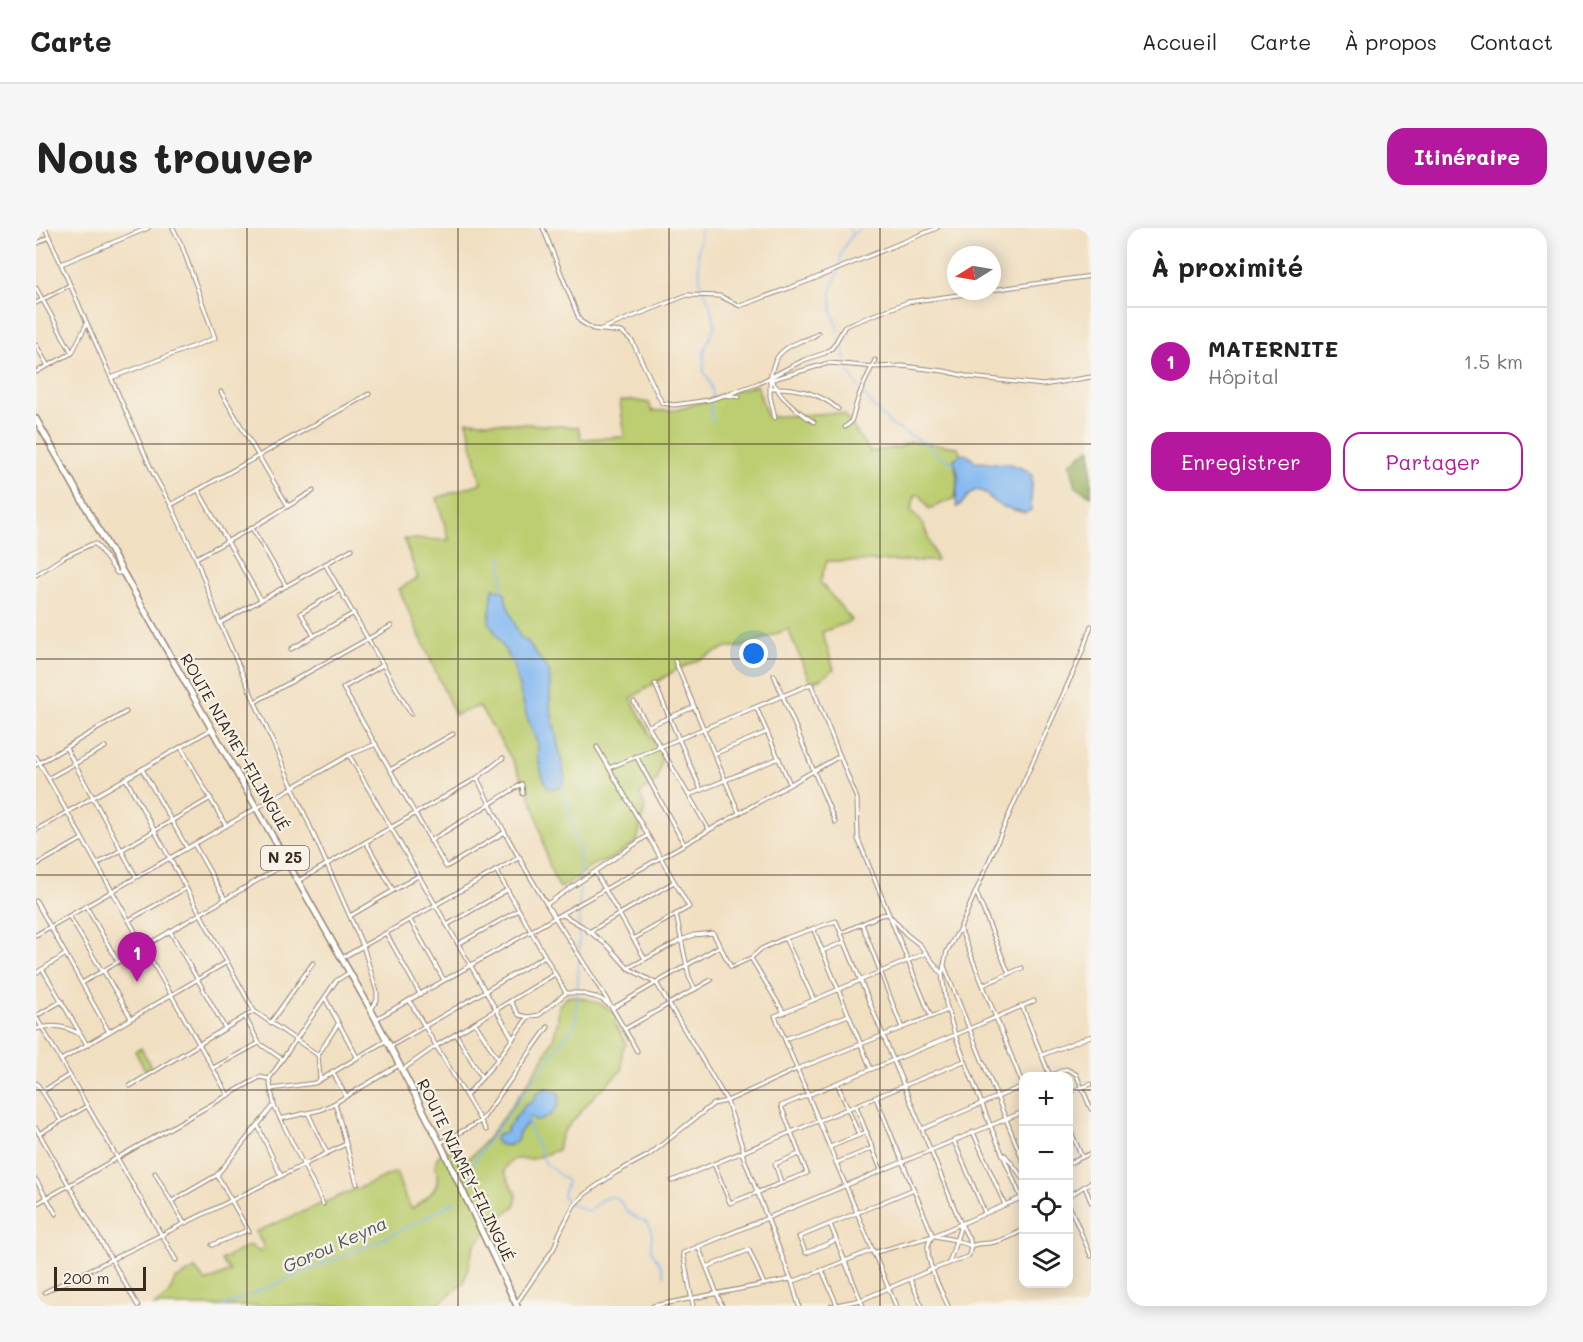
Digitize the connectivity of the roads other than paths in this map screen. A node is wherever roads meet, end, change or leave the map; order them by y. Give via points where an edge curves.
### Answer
1 (45, 228) edge
2 (148, 228) edge
3 (173, 228) edge
4 (543, 228) edge
5 (937, 228) edge
6 (49, 237) junction
7 (36, 244) edge
8 (61, 264) junction
9 (1091, 276) edge
10 (70, 285) junction
11 (36, 288) edge
12 (1001, 289) edge
13 (947, 297) edge
14 (42, 300) junction
15 (36, 303) edge
16 (87, 323) junction
17 (599, 330) junction
18 (819, 333) dead end
19 (36, 345) edge
20 (72, 353) junction
21 (876, 360) dead end
22 (48, 366) junction
23 (872, 367) junction
24 (36, 372) edge
25 (1091, 377) edge
26 (111, 378) junction
27 (770, 379) junction
28 (771, 388) junction
29 (777, 388) junction
30 (221, 392) dead end
31 (369, 394) dead end
32 (725, 394) junction
33 (739, 397) dead end
34 (838, 409) dead end
35 (775, 418) dead end
36 (36, 419) edge
37 (814, 422) dead end
38 (844, 427) dead end
39 (39, 429) edge
40 (258, 456) junction
41 (198, 490) junction
42 (313, 491) dead end
43 (171, 505) junction
44 (288, 506) junction
45 (252, 528) junction
46 (228, 541) junction
47 (352, 549) dead end
48 (196, 558) junction
49 (325, 564) junction
50 (124, 573) junction
51 (36, 575) edge
52 (286, 586) junction
53 (340, 590) junction
54 (261, 600) junction
55 (354, 613) junction
56 (220, 623) junction
57 (391, 626) dead end
58 (1091, 626) edge
59 (314, 636) junction
60 (368, 639) junction
61 (291, 649) dead end
62 (675, 661) dead end
63 (383, 665) junction
64 (774, 675) dead end
65 (656, 684) dead end
66 (782, 696) junction
67 (255, 702) junction
68 (634, 702) dead end
69 (756, 706) junction
70 (694, 707) junction
71 (126, 712) dead end
72 (411, 714) dead end
73 (670, 717) junction
74 (648, 726) junction
75 (703, 728) junction
76 (212, 729) junction
77 (767, 732) junction
78 (453, 734) dead end
79 (679, 739) junction
80 (376, 744) junction
81 (660, 746) junction
82 (105, 747) dead end
83 (181, 747) junction
84 (597, 747) dead end
85 (66, 748) junction
86 (714, 754) junction
87 (349, 755) junction
88 (636, 756) junction
89 (840, 756) junction
90 (36, 757) edge
91 (503, 758) dead end
92 (778, 758) junction
93 (38, 764) edge
94 (74, 764) junction
95 (609, 768) junction
96 (142, 769) junction
97 (390, 770) junction
98 (814, 771) junction
99 (48, 778) junction
100 (126, 778) junction
101 (477, 778) junction
102 (725, 780) junction
103 (789, 784) junction
104 (292, 787) junction
105 (701, 790) junction
106 (523, 794) dead end
107 (689, 795) junction
108 (93, 797) junction
109 (211, 798) junction
110 (489, 804) junction
111 (257, 808) junction
112 (67, 812) junction
113 (739, 813) junction
114 (414, 815) junction
115 (172, 821) junction
116 (835, 822) dead end
117 (226, 826) junction
118 (391, 827) junction
119 (36, 830) edge
120 (709, 830) junction
121 (154, 831) junction
122 (505, 832) junction
123 (648, 836) junction
124 (82, 839) junction
125 (430, 841) junction
126 (366, 842) junction
127 (194, 844) junction
128 (684, 844) junction
129 (188, 848) junction
130 (121, 850) junction
131 (520, 857) junction
132 (660, 857) junction
133 (170, 858) junction
134 (288, 862) junction
135 (97, 864) junction
136 (327, 864) junction
137 (36, 865) edge
138 (496, 870) junction
139 (594, 872) junction
140 (418, 875) junction
141 (136, 877) junction
142 (298, 881) junction
143 (674, 882) junction
144 (186, 888) junction
145 (604, 889) junction
146 (393, 890) junction
147 (507, 890) junction
148 (112, 891) junction
149 (976, 892) junction
150 (225, 899) junction
151 (36, 901) edge
152 (547, 904) junction
153 (436, 905) junction
154 (86, 906) junction
155 (519, 910) junction
156 (200, 914) junction
157 (619, 914) junction
158 (675, 914) junction
159 (889, 914) junction
160 (69, 916) junction
161 (350, 916) junction
162 (555, 917) junction
163 (129, 920) junction
164 (410, 920) junction
165 (862, 924) junction
166 (447, 925) junction
167 (50, 927) junction
168 (813, 928) junction
169 (960, 928) junction
170 (170, 931) junction
171 (531, 931) junction
172 (589, 932) junction
173 (386, 933) junction
174 (841, 933) junction
175 (36, 935) edge
176 (785, 938) junction
177 (633, 939) junction
178 (681, 940) junction
179 (844, 942) junction
180 (458, 944) junction
181 (144, 946) junction
182 (363, 946) junction
183 (720, 946) junction
184 (822, 951) junction
185 (926, 953) junction
186 (66, 954) junction
187 (545, 956) junction
188 (342, 958) junction
189 (751, 958) junction
190 (645, 959) junction
191 (908, 960) junction
192 (118, 962) junction
193 (227, 962) junction
194 (312, 963) dead end
195 (470, 965) junction
196 (943, 965) junction
197 (687, 966) junction
198 (628, 968) junction
199 (1022, 968) dead end
200 (43, 970) junction
201 (102, 971) junction
202 (350, 972) junction
203 (881, 972) junction
204 (36, 973) edge
205 (555, 974) junction
206 (942, 974) junction
207 (1010, 974) junction
208 (198, 980) junction
209 (444, 980) junction
210 (711, 980) dead end
211 (860, 980) junction
212 (82, 983) junction
213 (657, 984) junction
214 (983, 985) junction
215 (695, 989) junction
216 (485, 990) junction
217 (838, 990) junction
218 (566, 993) junction
219 (420, 994) junction
220 (172, 995) junction
221 (324, 998) junction
222 (409, 1000) junction
223 (814, 1000) junction
224 (62, 1001) junction
225 (511, 1001) junction
226 (1034, 1001) dead end
227 (669, 1004) junction
228 (1022, 1006) junction
229 (613, 1008) junction
230 (371, 1010) junction
231 (496, 1010) junction
232 (948, 1010) junction
233 (254, 1011) junction
234 (784, 1012) junction
235 (849, 1015) junction
236 (36, 1016) edge
237 (245, 1017) junction
238 (528, 1017) junction
239 (931, 1017) junction
240 (996, 1017) junction
241 (131, 1019) junction
242 (376, 1019) junction
243 (271, 1022) junction
244 (475, 1023) junction
245 (76, 1024) junction
246 (338, 1024) junction
247 (424, 1026) junction
248 (42, 1027) junction
249 (65, 1027) junction
250 (548, 1027) dead end
251 (225, 1028) junction
252 (902, 1028) junction
253 (36, 1029) edge
254 (625, 1029) junction
255 (970, 1029) junction
256 (109, 1032) junction
257 (456, 1034) junction
258 (883, 1035) junction
259 (955, 1035) junction
260 (82, 1036) junction
261 (1091, 1036) edge
262 (513, 1039) junction
263 (785, 1039) junction
264 (296, 1040) junction
265 (387, 1040) junction
266 (259, 1043) junction
267 (200, 1044) junction
268 (861, 1044) junction
269 (87, 1045) junction
270 (436, 1046) junction
271 (390, 1047) junction
272 (637, 1051) dead end
273 (1042, 1055) junction
274 (318, 1056) junction
275 (357, 1057) junction
276 (498, 1059) junction
277 (61, 1060) junction
278 (282, 1060) junction
279 (893, 1060) junction
280 (964, 1061) junction
281 (401, 1067) junction
282 (213, 1068) junction
283 (797, 1069) junction
284 (871, 1069) junction
285 (332, 1071) junction
286 (1048, 1072) edge
287 (1073, 1072) edge
288 (69, 1075) junction
289 (1019, 1076) edge
290 (482, 1078) junction
291 (269, 1079) junction
292 (320, 1079) junction
293 (36, 1083) edge
294 (837, 1083) junction
295 (1091, 1084) edge
296 (130, 1086) dead end
297 (904, 1086) junction
298 (1019, 1088) edge
299 (1082, 1088) junction
300 (271, 1089) junction
301 (42, 1091) junction
302 (1073, 1091) edge
303 (228, 1095) junction
304 (808, 1095) junction
305 (347, 1096) junction
306 (466, 1096) junction
307 (876, 1098) junction
308 (998, 1098) junction
309 (727, 1101) junction
310 (335, 1103) junction
311 (982, 1104) junction
312 (274, 1105) junction
313 (87, 1106) junction
314 (856, 1106) junction
315 (848, 1109) junction
316 (1091, 1109) edge
317 (308, 1113) junction
318 (1019, 1114) edge
319 (280, 1119) junction
320 (1006, 1119) junction
321 (61, 1121) junction
322 (480, 1121) junction
323 (819, 1121) junction
324 (257, 1125) junction
325 (990, 1125) junction
326 (1068, 1126) edge
327 (36, 1128) edge
328 (922, 1129) junction
329 (486, 1130) dead end
330 (867, 1132) junction
331 (973, 1132) junction
332 (791, 1133) junction
333 (39, 1134) junction
334 (859, 1135) junction
335 (954, 1140) junction
336 (440, 1143) junction
337 (346, 1144) junction
338 (830, 1147) junction
339 (873, 1148) junction
340 (930, 1150) junction
341 (1002, 1151) junction
342 (1019, 1151) edge
343 (743, 1152) junction
344 (327, 1153) junction
345 (1091, 1153) edge
346 (800, 1154) junction
347 (1082, 1157) junction
348 (117, 1158) junction
349 (902, 1161) junction
350 (1073, 1162) edge
351 (836, 1163) junction
352 (714, 1164) junction
353 (303, 1165) junction
354 (881, 1170) junction
355 (155, 1173) dead end
356 (1019, 1173) edge
357 (217, 1175) junction
358 (281, 1176) junction
359 (36, 1180) edge
360 (672, 1181) dead end
361 (782, 1182) junction
362 (1091, 1182) edge
363 (357, 1184) dead end
364 (69, 1185) junction
365 (845, 1185) junction
366 (1084, 1186) junction
367 (914, 1189) junction
368 (1019, 1191) edge
369 (757, 1192) junction
370 (1073, 1194) edge
371 (46, 1198) junction
372 (1019, 1199) edge
373 (231, 1200) junction
374 (172, 1202) junction
375 (1091, 1202) edge
376 (36, 1204) edge
377 (323, 1204) dead end
378 (1005, 1205) junction
379 (857, 1212) junction
380 (985, 1213) junction
381 (56, 1214) dead end
382 (1073, 1215) edge
383 (767, 1218) junction
384 (184, 1223) junction
385 (830, 1224) junction
386 (961, 1224) junction
387 (1019, 1232) edge
388 (162, 1234) junction
389 (933, 1236) junction
390 (837, 1240) junction
391 (955, 1240) junction
392 (212, 1245) dead end
393 (698, 1246) junction
394 (971, 1246) junction
395 (873, 1251) junction
396 (1091, 1256) edge
397 (111, 1259) junction
398 (176, 1260) dead end
399 (845, 1261) junction
400 (949, 1263) junction
401 (707, 1267) junction
402 (933, 1269) junction
403 (822, 1270) junction
404 (910, 1279) junction
405 (792, 1281) junction
406 (764, 1284) junction
407 (888, 1288) junction
408 (45, 1292) dead end
409 (717, 1294) junction
410 (691, 1299) junction
411 (861, 1300) junction
412 (517, 1305) edge
413 (837, 1305) edge
414 (138, 1306) edge
415 (653, 1306) edge
416 (693, 1306) edge
417 (722, 1306) edge
418 (799, 1306) edge
419 (831, 1306) edge
420 (863, 1306) edge
421 (896, 1306) edge
422 (922, 1306) edge
423 (948, 1306) edge

1 - 6 street
2 - 8 street
3 - 26 street via 215,338
4 - 17 street via 580,321
5 - 17 street via 740,306 720,296 687,295
6 - 7 street
6 - 8 street
8 - 10 street
9 - 12 street
10 - 14 street
10 - 16 street
11 - 14 street
13 - 27 street via 908,302 845,326 825,353
14 - 15 street
14 - 20 street
16 - 20 street
16 - 26 street
17 - 32 street via 622,332 632,341 662,403 686,404
18 - 27 street via 781,351
19 - 22 street
20 - 22 street
21 - 23 street
22 - 24 street
23 - 25 street via 902,366 1043,385
23 - 27 street via 829,363
23 - 38 street via 851,422
26 - 43 street
27 - 28 street
27 - 29 street
27 - 32 street
28 - 29 street
28 - 35 street
29 - 34 street via 821,397
29 - 37 street
30 - 40 street
31 - 40 street
32 - 33 street
36 - 39 main road, ROUTE NIAMEY-FILINGUÉ / N 25
39 - 50 main road, ROUTE NIAMEY-FILINGUÉ / N 25
40 - 41 street
40 - 44 street
41 - 43 street
41 - 46 street
42 - 44 street
43 - 48 street
44 - 45 street
45 - 46 street
45 - 52 street
46 - 48 street
46 - 54 street
47 - 49 street
48 - 56 street
49 - 52 street
49 - 53 street
50 - 51 street via 117,573 96,544 92,544
50 - 76 main road, ROUTE NIAMEY-FILINGUÉ / N 25
52 - 54 street
53 - 55 street
53 - 59 street via 301,613
54 - 56 street
55 - 59 street
55 - 60 street
56 - 67 street
57 - 60 street
58 - 149 street via 1082,655
59 - 61 street
60 - 63 street
60 - 67 street
62 - 70 street
63 - 72 street
63 - 80 street via 343,688
64 - 66 street
65 - 73 street
66 - 69 street
66 - 89 street via 811,684
66 - 98 street
67 - 104 street
68 - 74 street
69 - 75 street
69 - 77 street
70 - 73 street
70 - 75 street
71 - 85 street
73 - 74 street
73 - 79 street
74 - 81 street
75 - 79 street
75 - 86 street
76 - 83 street
76 - 111 main road, ROUTE NIAMEY-FILINGUÉ / N 25
77 - 86 street
77 - 92 street
78 - 97 street
79 - 81 street
79 - 105 street
80 - 87 street
80 - 97 street
81 - 88 street
81 - 107 street
82 - 94 street
83 - 96 street
83 - 109 street
84 - 95 street
85 - 93 street
85 - 94 street
86 - 102 street
87 - 104 street
87 - 118 street
88 - 95 street
88 - 128 street
89 - 98 street
89 - 159 street via 857,799 858,839
90 - 93 street
91 - 101 street
92 - 102 street
92 - 103 street
93 - 99 street
94 - 99 street
94 - 108 street
95 - 123 street
96 - 100 street
96 - 115 street
97 - 114 street
98 - 103 street
98 - 116 street
99 - 112 street
100 - 108 street
100 - 121 street
101 - 110 street
101 - 114 street
102 - 105 street
102 - 113 street
103 - 113 street
104 - 111 street
104 - 136 street
105 - 107 street
106 - 110 street via 522,784
107 - 120 street
108 - 112 street
108 - 130 street
109 - 115 street
109 - 117 street
110 - 122 street
110 - 125 street
111 - 117 street
111 - 134 main road, ROUTE NIAMEY-FILINGUÉ / N 25
112 - 119 street
112 - 124 street
113 - 120 street
114 - 118 street
114 - 125 street
115 - 121 street
115 - 129 street
117 - 127 street
118 - 126 street
118 - 140 street
120 - 128 street
121 - 130 street
121 - 133 street
122 - 125 street via 446,867
122 - 131 street
123 - 132 street
123 - 139 street
124 - 135 street
124 - 137 street
126 - 136 street
126 - 146 street
127 - 129 street
127 - 150 street
128 - 132 street
129 - 133 street
130 - 135 street
130 - 141 street
131 - 138 street
131 - 152 street
132 - 143 street
132 - 145 street
133 - 141 street
133 - 144 street
134 - 142 main road, ROUTE NIAMEY-FILINGUÉ / N 25
134 - 150 street
135 - 148 street
136 - 142 street
136 - 161 street
138 - 147 street
138 - 153 street
139 - 145 street
139 - 152 street
140 - 146 street
140 - 153 street
141 - 148 street
142 - 188 main road, ROUTE NIAMEY-FILINGUÉ / N 25
143 - 157 street
143 - 158 street via 689,907
144 - 156 street
144 - 163 street
145 - 157 street
145 - 162 street
146 - 161 street
147 - 155 street
147 - 166 street
148 - 154 street
148 - 163 street
149 - 169 street
149 - 207 street
150 - 156 street
151 - 167 street
152 - 162 street
153 - 164 street
153 - 166 street
154 - 160 street
154 - 192 street
155 - 171 street
155 - 180 street
156 - 170 street
156 - 193 street
157 - 172 street
157 - 177 street
158 - 177 street
158 - 178 street
159 - 165 street
159 - 185 street
159 - 191 street
160 - 167 street
160 - 201 street
161 - 182 street
162 - 171 street
162 - 172 street via 563,915
162 - 229 street
163 - 181 street
164 - 173 street
164 - 209 street
165 - 174 street
165 - 203 street
166 - 180 street
167 - 175 street
167 - 186 street
168 - 174 street via 836,921
168 - 176 street
168 - 184 street
169 - 196 street
169 - 214 street
170 - 181 street
170 - 208 street
171 - 187 street
171 - 195 street
172 - 198 street
173 - 182 street
173 - 219 street
174 - 179 street
176 - 189 street
176 - 223 street
177 - 190 street
178 - 183 street via 713,933
178 - 190 street
178 - 197 street
179 - 184 street
179 - 211 street
180 - 195 street
181 - 192 street
181 - 220 street
182 - 188 street
182 - 230 street via 377,992
183 - 189 street via 731,967
183 - 197 street
184 - 217 street
185 - 191 street
185 - 206 street
186 - 200 street
186 - 212 street
187 - 205 street
187 - 216 street
188 - 202 main road, ROUTE NIAMEY-FILINGUÉ / N 25
189 - 234 street
190 - 198 street
191 - 203 street
191 - 239 street
192 - 201 street
193 - 208 street
193 - 233 street
194 - 243 street
195 - 209 street
195 - 216 street
196 - 206 street
196 - 255 street
197 - 213 street
197 - 215 street
198 - 213 street
199 - 207 street
200 - 204 street
200 - 224 street
201 - 212 street
201 - 241 street
202 - 221 street via 336,981
202 - 230 main road, ROUTE NIAMEY-FILINGUÉ / N 25
203 - 211 street
203 - 252 street
205 - 218 street
205 - 225 street
206 - 232 street
207 - 214 street
208 - 220 street
208 - 251 street
209 - 219 street
210 - 215 street
211 - 217 street
211 - 258 street
212 - 256 street
213 - 227 street
213 - 229 street
214 - 240 street
215 - 227 street
216 - 231 street
216 - 247 street
217 - 223 street
217 - 235 street
218 - 229 street via 595,997
218 - 238 street via 539,1015
219 - 222 street
220 - 241 street
220 - 267 street
221 - 246 street
221 - 264 street
222 - 242 street
222 - 247 street
223 - 234 street
224 - 236 street
224 - 245 street
225 - 231 street
225 - 238 street via 519,1016
226 - 228 street
227 - 254 street
227 - 309 street
228 - 240 street
228 - 273 street
229 - 254 street
230 - 242 main road, ROUTE NIAMEY-FILINGUÉ / N 25
231 - 244 street
231 - 262 street
232 - 239 street
232 - 259 street
233 - 237 street
233 - 243 street
234 - 263 street via 775,1016
235 - 263 street
235 - 268 street
236 - 248 street
237 - 251 street
237 - 266 street
238 - 262 street
239 - 252 street
240 - 255 street
240 - 289 street
241 - 256 street
242 - 265 main road, ROUTE NIAMEY-FILINGUÉ / N 25
243 - 264 street
244 - 257 street
244 - 276 street
245 - 249 street
245 - 260 street
246 - 274 street
246 - 275 street
247 - 270 street
247 - 271 street
248 - 249 street
248 - 253 street
248 - 277 street
249 - 260 street
250 - 322 street
251 - 267 street
252 - 258 street
254 - 272 street
255 - 259 street
255 - 308 street
256 - 269 street
257 - 270 street
257 - 290 street
258 - 268 street
258 - 279 street
259 - 279 street
259 - 280 street
260 - 269 street
261 - 273 street
262 - 276 street
263 - 283 street
264 - 274 street
264 - 278 street
265 - 271 main road, ROUTE NIAMEY-FILINGUÉ / N 25
265 - 275 street
266 - 278 street
266 - 282 street
267 - 282 street
267 - 296 street
268 - 283 street
268 - 284 street
269 - 277 street
270 - 281 street
270 - 306 street
271 - 281 main road, ROUTE NIAMEY-FILINGUÉ / N 25
273 - 286 street
274 - 292 street
275 - 285 street
276 - 290 street
277 - 288 street
278 - 291 street
279 - 284 street
279 - 297 street
280 - 297 street
280 - 311 street
281 - 305 street
281 - 336 main road, ROUTE NIAMEY-FILINGUÉ / N 25
282 - 303 street
283 - 304 street
283 - 309 street
284 - 294 street
285 - 292 street
285 - 305 street
287 - 299 street
288 - 301 street
288 - 313 street
290 - 306 street
291 - 300 street
291 - 303 street via 260,1077
292 - 300 street
293 - 301 street
294 - 304 street
294 - 315 street
295 - 299 street
297 - 307 street
297 - 328 street
298 - 308 street
299 - 302 street
299 - 316 street
300 - 312 street
301 - 321 street
303 - 348 street
304 - 323 street
304 - 332 street via 781,1106
305 - 310 street
306 - 322 street
307 - 314 street
307 - 349 street
308 - 311 street
308 - 320 street
309 - 343 street
309 - 412 street via 713,1104 648,1155 585,1194 574,1205 554,1248
310 - 317 street
310 - 337 street
311 - 325 street
311 - 328 street
312 - 319 street
312 - 324 street
313 - 321 street
313 - 348 street
314 - 315 street
314 - 330 street
315 - 323 street
315 - 334 street
317 - 319 street
317 - 344 street
318 - 320 street
319 - 353 street
320 - 325 street
320 - 342 street
321 - 333 street
322 - 329 street
322 - 336 street
323 - 332 street
323 - 338 street
324 - 357 street
324 - 358 street
325 - 331 street
325 - 341 street
326 - 347 street
327 - 333 street
328 - 340 street
330 - 334 street
330 - 339 street
331 - 335 street
331 - 378 street
332 - 343 street
332 - 346 street
333 - 364 street
334 - 338 street
335 - 340 street
335 - 380 street
336 - 412 main road, ROUTE NIAMEY-FILINGUÉ / N 25
337 - 344 street
337 - 363 street
338 - 351 street
339 - 351 street
339 - 354 street
340 - 349 street
340 - 386 street
341 - 356 street
341 - 368 street
343 - 352 street
343 - 369 street
344 - 353 street
345 - 347 street
346 - 361 street via 775,1164
346 - 361 street via 807,1173
347 - 350 street
348 - 364 street
348 - 388 street
349 - 354 street
349 - 367 street
351 - 365 street
352 - 360 street
352 - 369 street via 730,1203
353 - 358 street
353 - 377 street
354 - 365 street
355 - 374 street
357 - 373 street
357 - 374 street
358 - 373 street
359 - 371 street
361 - 369 street
362 - 366 street
364 - 371 street
364 - 397 street
365 - 379 street
365 - 383 street
366 - 370 street
366 - 375 street
367 - 379 street
367 - 389 street
369 - 383 street
371 - 376 street
371 - 381 street
372 - 378 street
373 - 384 street
373 - 392 street via 249,1231
374 - 384 street
378 - 380 street
379 - 385 street
379 - 395 street
380 - 386 street
382 - 396 street
383 - 393 street
383 - 405 street
384 - 388 street
385 - 390 street
385 - 390 street via 798,1236 805,1252
386 - 389 street
386 - 391 street
386 - 394 street
387 - 394 street
388 - 397 street
388 - 398 street
389 - 391 street
389 - 395 street
389 - 402 street via 927,1249
390 - 399 street
391 - 394 street
391 - 400 street
393 - 401 street
393 - 410 street via 683,1254
394 - 400 street via 967,1257
395 - 399 street
395 - 407 street
397 - 408 street
397 - 414 street
399 - 403 street
399 - 411 street
400 - 402 street
401 - 406 street via 749,1250
401 - 409 street
402 - 404 street
402 - 423 street
403 - 405 street
403 - 413 street
404 - 407 street
404 - 422 street
405 - 406 street
405 - 418 street
406 - 409 street
407 - 411 street
407 - 421 street
409 - 410 street
409 - 417 street
410 - 415 street
410 - 416 street
411 - 413 street
411 - 420 street
413 - 419 street

